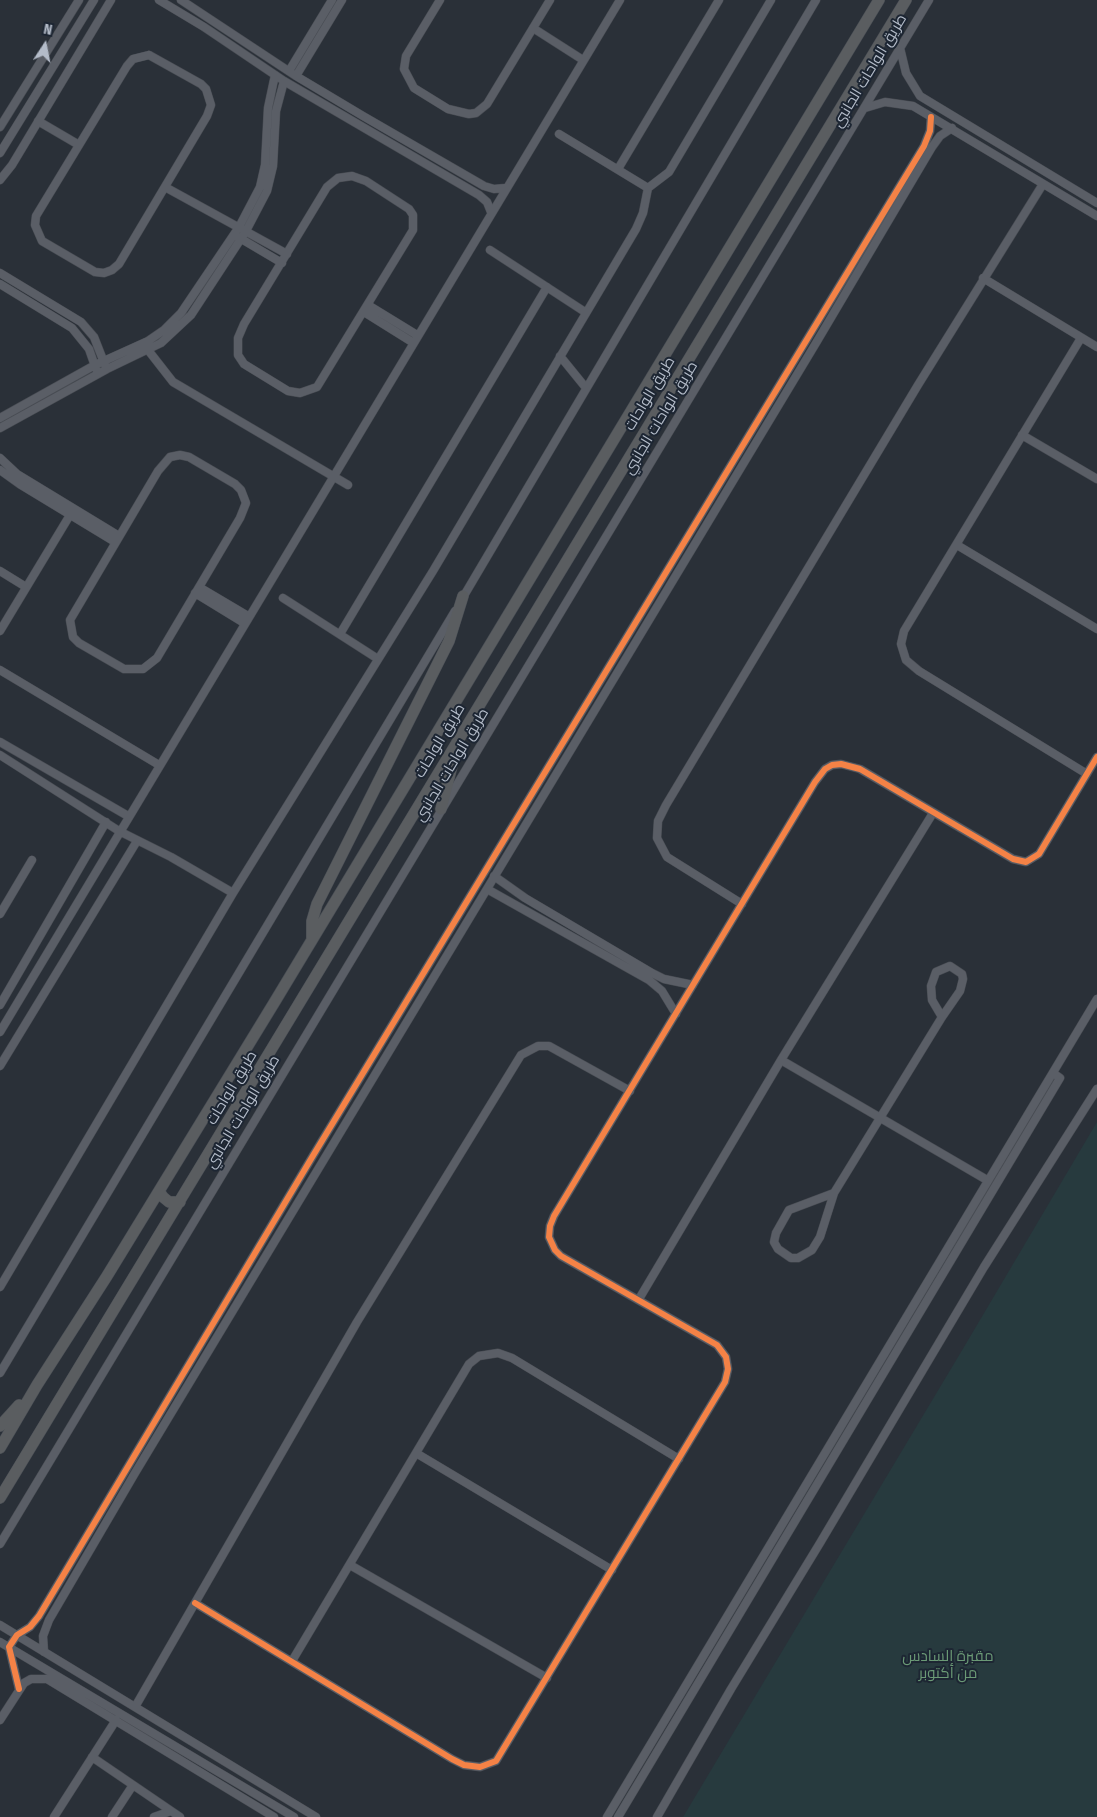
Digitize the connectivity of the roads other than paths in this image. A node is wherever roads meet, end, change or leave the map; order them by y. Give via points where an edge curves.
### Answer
1 (80, 0) edge
2 (94, 0) edge
3 (111, 0) edge
4 (160, 0) edge
5 (181, 0) edge
6 (332, 0) edge
7 (342, 0) edge
8 (440, 0) edge
9 (550, 0) edge
10 (620, 0) edge
11 (719, 0) edge
12 (771, 0) edge
13 (816, 0) edge
14 (879, 0) edge
15 (906, 0) edge
16 (929, 0) edge
17 (533, 28) junction
18 (900, 48) junction
19 (259, 51) junction
20 (253, 60) junction
21 (583, 60) junction
22 (288, 71) junction
23 (275, 76) junction
24 (296, 76) junction
25 (284, 81) junction
26 (324, 93) junction
27 (920, 96) junction
28 (319, 101) junction
29 (913, 106) junction
30 (865, 108) junction
31 (931, 117) junction
32 (38, 121) junction
33 (0, 127) edge
34 (952, 128) junction
35 (559, 134) dead end
36 (993, 140) junction
37 (79, 145) junction
38 (987, 150) junction
39 (0, 153) edge
40 (618, 169) junction
41 (0, 180) edge
42 (1043, 184) junction
43 (165, 187) junction
44 (505, 188) junction
45 (648, 188) junction
46 (1094, 201) edge
47 (1086, 210) junction
48 (491, 212) junction
49 (1097, 216) edge
50 (228, 224) junction
51 (239, 227) junction
52 (246, 231) junction
53 (234, 234) junction
54 (242, 239) junction
55 (860, 248) junction
56 (490, 250) dead end
57 (287, 254) junction
58 (869, 254) junction
59 (282, 263) junction
60 (0, 273) edge
61 (982, 278) junction
62 (0, 284) edge
63 (547, 287) junction
64 (366, 308) junction
65 (586, 312) junction
66 (73, 316) junction
67 (68, 325) junction
68 (1081, 338) junction
69 (415, 339) junction
70 (1097, 347) edge
71 (148, 350) junction
72 (560, 356) junction
73 (105, 365) junction
74 (95, 366) junction
75 (98, 374) junction
76 (586, 388) junction
77 (0, 418) edge
78 (0, 428) edge
79 (1022, 435) junction
80 (0, 458) edge
81 (728, 468) junction
82 (0, 470) edge
83 (737, 474) junction
84 (332, 476) junction
85 (1097, 479) edge
86 (348, 485) dead end
87 (31, 486) junction
88 (70, 515) junction
89 (117, 539) junction
90 (956, 545) junction
91 (0, 571) edge
92 (26, 587) junction
93 (197, 590) junction
94 (463, 596) junction
95 (284, 598) dead end
96 (246, 619) junction
97 (1097, 629) edge
98 (0, 631) edge
99 (340, 634) junction
100 (378, 659) junction
101 (0, 670) edge
102 (458, 739) junction
103 (0, 742) edge
104 (0, 755) edge
105 (1097, 757) edge
106 (159, 765) junction
107 (1087, 774) junction
108 (441, 809) junction
109 (933, 813) junction
110 (128, 816) junction
111 (106, 822) junction
112 (119, 831) junction
113 (137, 841) junction
114 (32, 860) dead end
115 (494, 876) junction
116 (487, 888) junction
117 (233, 893) junction
118 (0, 895) edge
119 (8, 899) junction
120 (742, 904) junction
121 (0, 914) edge
122 (312, 940) junction
123 (693, 985) junction
124 (1097, 999) edge
125 (0, 1005) edge
126 (400, 1013) junction
127 (676, 1014) junction
128 (942, 1017) junction
129 (410, 1018) junction
130 (0, 1032) edge
131 (781, 1060) junction
132 (0, 1066) edge
133 (1052, 1073) junction
134 (1097, 1089) edge
135 (630, 1091) junction
136 (880, 1118) junction
137 (314, 1154) junction
138 (324, 1161) junction
139 (987, 1180) junction
140 (159, 1190) junction
141 (834, 1193) junction
142 (180, 1202) junction
143 (0, 1287) edge
144 (639, 1299) junction
145 (899, 1328) junction
146 (907, 1334) junction
147 (0, 1373) edge
148 (37, 1385) junction
149 (0, 1426) edge
150 (0, 1448) edge
151 (416, 1453) junction
152 (679, 1459) junction
153 (117, 1485) junction
154 (126, 1490) junction
155 (0, 1498) edge
156 (0, 1544) edge
157 (350, 1565) junction
158 (612, 1570) junction
159 (195, 1603) junction
160 (0, 1625) edge
161 (16, 1635) junction
162 (0, 1642) edge
163 (9, 1647) junction
164 (44, 1652) junction
165 (292, 1662) junction
166 (548, 1678) junction
167 (19, 1688) junction
168 (135, 1707) junction
169 (0, 1720) edge
170 (116, 1720) junction
171 (192, 1742) junction
172 (186, 1751) junction
173 (92, 1757) junction
174 (133, 1785) junction
175 (622, 1791) junction
176 (630, 1796) junction
177 (171, 1811) junction
178 (54, 1817) edge
179 (112, 1817) edge
180 (154, 1817) edge
181 (180, 1817) edge
182 (274, 1817) edge
183 (294, 1817) edge
184 (316, 1817) edge
185 (606, 1817) edge
186 (618, 1817) edge
187 (657, 1817) edge

1 - 33 street
2 - 39 street
3 - 32 street
4 - 20 street
5 - 19 street
6 - 22 street
7 - 24 street
8 - 17 street via 406,56 404,69 414,88 461,114 476,113 487,104
9 - 17 street
10 - 21 street
11 - 40 street
12 - 45 street via 669,172
13 - 76 street
14 - 122 highway, طريق الواحات
15 - 102 highway, طريق الواحات
16 - 18 street, طريق الواحات الجانبي
17 - 21 street
18 - 27 street via 906,73
18 - 30 street, طريق الواحات الجانبي
19 - 20 street
19 - 22 street
20 - 23 street
21 - 44 street
22 - 24 street
23 - 25 street
23 - 51 street via 268,108 263,176 256,198
24 - 26 street
25 - 28 street
25 - 52 street via 276,111 270,179 262,204
26 - 28 street
26 - 44 street via 484,186
27 - 29 street
27 - 36 street
28 - 48 street via 479,195
29 - 30 street via 885,102
29 - 31 street
30 - 108 street, طريق الواحات الجانبي
31 - 34 street
31 - 55 street via 924,146
32 - 37 street
32 - 41 street
34 - 38 street
34 - 58 street via 935,142
35 - 40 street
36 - 38 street
36 - 46 street
37 - 43 street via 39,211 35,225 42,241 95,272 104,273 119,264
37 - 43 street via 126,66 140,56 157,58 201,84 210,97 211,105
38 - 42 street
40 - 45 street
42 - 47 street
42 - 61 street
43 - 50 street
44 - 48 street
45 - 65 street via 636,229
46 - 47 street
47 - 49 street
48 - 69 street
50 - 51 street
50 - 53 street
51 - 52 street
51 - 53 street
52 - 54 street
52 - 57 street
53 - 54 street
53 - 73 street via 174,322
54 - 59 street
54 - 71 street via 191,316
55 - 58 street
55 - 81 street
56 - 63 street
57 - 59 street
57 - 64 street via 327,187 338,178 358,177 397,199 413,215 413,230
58 - 83 street
59 - 64 street via 244,324 238,338 238,354 252,371 288,391 300,393 320,384
60 - 66 street
61 - 68 street
61 - 120 street via 658,821 657,838 667,857
62 - 67 street
63 - 65 street
63 - 99 street
64 - 69 street
65 - 72 street
66 - 67 street
66 - 73 street via 90,332
67 - 74 street via 84,340
68 - 70 street
68 - 79 street
69 - 84 street
71 - 73 street
71 - 84 street via 173,382
72 - 76 street
72 - 100 street
73 - 74 street
73 - 75 street
74 - 75 street
74 - 77 street
75 - 78 street
76 - 94 street
79 - 85 street
79 - 90 street
80 - 87 street
81 - 83 street
81 - 126 street
82 - 87 street
83 - 115 street
84 - 86 street
84 - 96 street
87 - 88 street
87 - 89 street
88 - 89 street
88 - 92 street
89 - 93 street via 70,620 73,637 80,643 124,669 143,669 156,658
89 - 93 street via 158,471 170,458 189,457 235,484 245,497 244,511
90 - 97 street
90 - 107 street via 904,631 901,644 906,660
91 - 92 street
92 - 98 street
93 - 96 street
94 - 122 highway via 449,641 317,904 312,921
94 - 147 street
95 - 99 street
96 - 106 street
99 - 100 street
100 - 117 street
101 - 106 street
102 - 108 highway
102 - 142 highway, طريق الواحات
103 - 110 street
104 - 111 street
105 - 107 street
106 - 110 street
107 - 109 street via 1039,854 1030,861 1013,860
108 - 156 street, طريق الواحات الجانبي
109 - 120 street via 860,769 832,765 819,775
109 - 131 street
110 - 112 street
111 - 112 street
111 - 125 street
112 - 113 street
112 - 130 street
113 - 117 street
113 - 132 street
114 - 119 street
115 - 116 street
115 - 123 street via 534,904 652,973
116 - 127 street via 649,980 662,991
116 - 129 street
117 - 143 street
118 - 119 street
119 - 121 street
120 - 123 street
122 - 140 highway, طريق الواحات
123 - 127 street
124 - 133 street
126 - 129 street
126 - 137 street
127 - 135 street
128 - 128 street via 932,1000 931,986 936,972 950,966 962,974 963,984
128 - 136 street
129 - 138 street
131 - 136 street
131 - 144 street
133 - 139 street
133 - 146 street via 1060,1078
134 - 187 street via 984,1267
135 - 144 street via 554,1216 549,1231 551,1243 561,1256
135 - 159 street via 549,1046 538,1046 521,1055 357,1322
136 - 139 street
136 - 141 street
137 - 138 street
137 - 153 street
138 - 154 street
139 - 145 street
140 - 142 highway via 169,1202
140 - 148 highway, طريق الواحات
141 - 141 street via 789,1210 776,1233 774,1242 778,1249 791,1258 812,1250 820,1237
142 - 155 highway, طريق الواحات
144 - 152 street via 717,1345 728,1365 725,1382
145 - 146 street
145 - 175 street
146 - 176 street
148 - 149 highway
148 - 150 highway, طريق الواحات
151 - 152 street via 469,1364 479,1356 498,1353 512,1358
151 - 157 street
151 - 158 street
152 - 158 street
153 - 154 street
153 - 161 street via 39,1616 30,1627
154 - 164 street via 48,1620 43,1636
157 - 165 street
157 - 166 street
158 - 166 street
159 - 165 street
159 - 168 street
160 - 161 street
161 - 163 street
161 - 164 street
162 - 163 street
163 - 167 street
163 - 172 street
164 - 168 street
165 - 166 street via 441,1753 472,1767 488,1766 502,1754
167 - 169 street
167 - 170 street via 31,1680 47,1679
168 - 171 street
170 - 173 street
170 - 182 street
171 - 172 street
171 - 184 street
172 - 183 street
173 - 174 street
173 - 178 street
174 - 177 street
174 - 179 street
175 - 176 street
175 - 185 street
176 - 186 street
177 - 180 street
177 - 181 street

